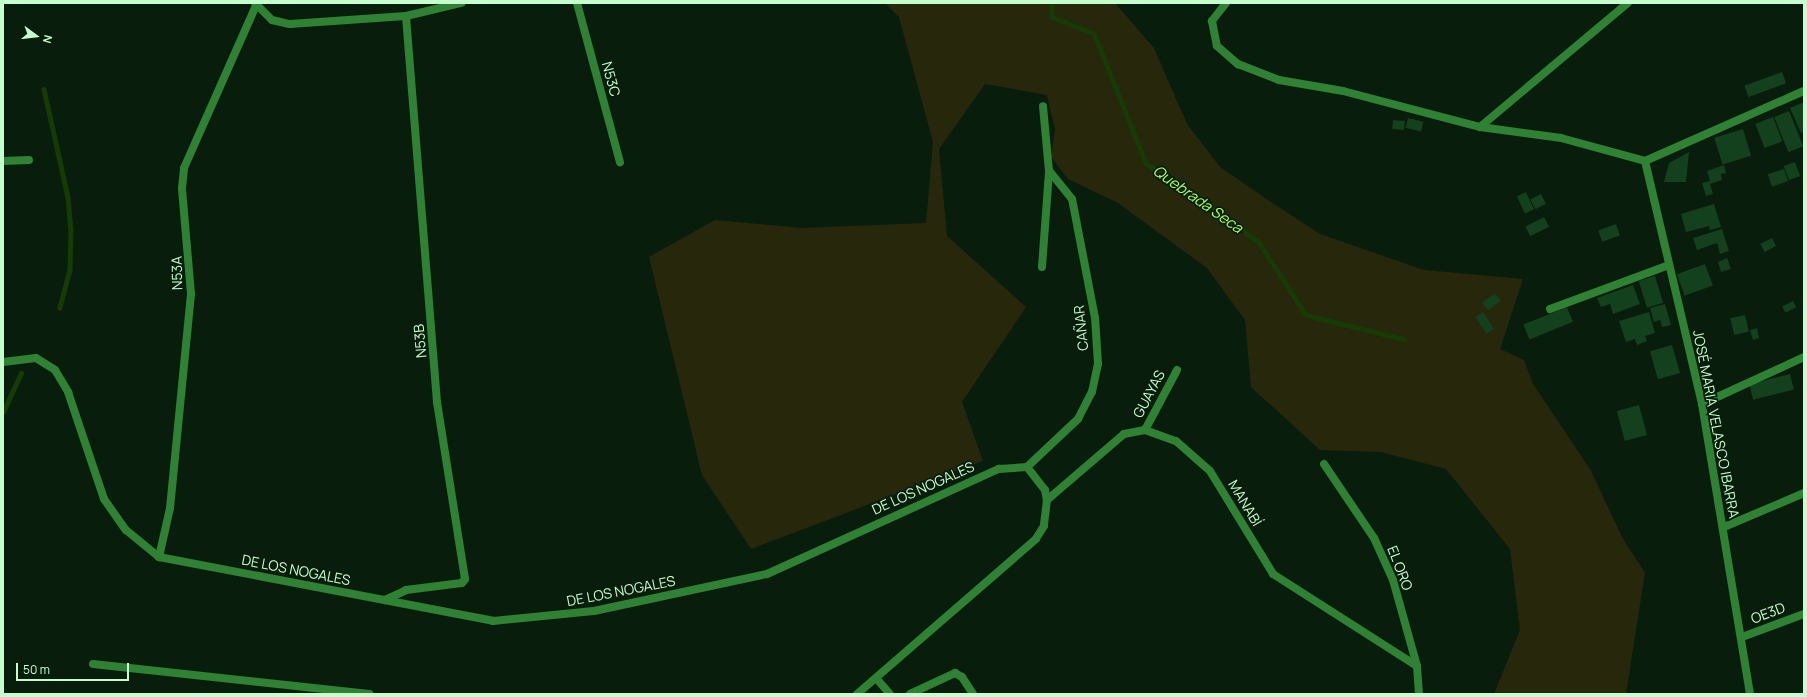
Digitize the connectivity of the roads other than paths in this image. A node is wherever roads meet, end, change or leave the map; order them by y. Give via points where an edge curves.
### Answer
1 (256, 3) edge
2 (461, 3) edge
3 (577, 3) edge
4 (1226, 3) edge
5 (1628, 3) edge
6 (406, 16) junction
7 (1804, 91) edge
8 (1043, 106) dead end
9 (1480, 127) junction
10 (29, 160) dead end
11 (3, 161) edge
12 (1645, 161) junction
13 (620, 162) dead end
14 (1049, 171) junction
15 (1669, 265) junction
16 (1042, 267) dead end
17 (1550, 309) dead end
18 (1804, 357) edge
19 (3, 362) edge
20 (1177, 370) dead end
21 (1702, 404) junction
22 (1145, 430) junction
23 (1324, 464) dead end
24 (1027, 467) junction
25 (1804, 493) edge
26 (1048, 500) junction
27 (1724, 527) junction
28 (160, 557) junction
29 (385, 600) junction
30 (1804, 614) edge
31 (1742, 637) junction
32 (93, 664) dead end
33 (1417, 666) junction
34 (876, 678) junction
35 (355, 693) edge
36 (369, 694) edge
37 (857, 694) edge
38 (890, 694) edge
39 (910, 694) edge
40 (973, 694) edge
41 (1419, 694) edge
42 (1750, 694) edge

1 - 6 street via 272,20 290,24
1 - 28 street, N53A via 184,168 182,188 191,294 171,501
2 - 6 street
3 - 13 street, N53C
4 - 9 street via 1212,21 1212,32 1217,46 1238,64 1279,80 1342,91
5 - 9 street
6 - 29 street, N53B via 438,402 465,579 462,583 406,590
7 - 12 street
8 - 14 street
9 - 12 street via 1561,138
10 - 11 street
12 - 15 street, JOSÉ MARIA VELASCO IBARRA
14 - 16 street
14 - 24 street, CAÑAR via 1072,199 1095,318 1098,364 1092,392 1078,419
15 - 17 street
15 - 21 street, JOSÉ MARIA VELASCO IBARRA
18 - 21 street
19 - 28 street, DE LOS NOGALES via 36,358 55,370 68,392 104,499 126,530
20 - 22 street, GUAYAS
21 - 27 street, JOSÉ MARIA VELASCO IBARRA
22 - 26 street via 1124,434
22 - 33 street, MANABÍ via 1176,442 1210,471 1273,574
23 - 33 street, EL ORO via 1374,538 1393,580
24 - 26 street via 1045,490
24 - 29 street, DE LOS NOGALES via 999,469 767,574 594,611 493,621
25 - 27 street
26 - 34 street via 1044,526 1025,552
27 - 31 street, JOSÉ MARIA VELASCO IBARRA
28 - 29 street, DE LOS NOGALES
30 - 31 street, OE3D
31 - 42 street, JOSÉ MARIA VELASCO IBARRA
32 - 35 street
33 - 41 street, EL ORO
34 - 37 street
34 - 38 street
35 - 36 street
39 - 40 street via 955,674 962,677

